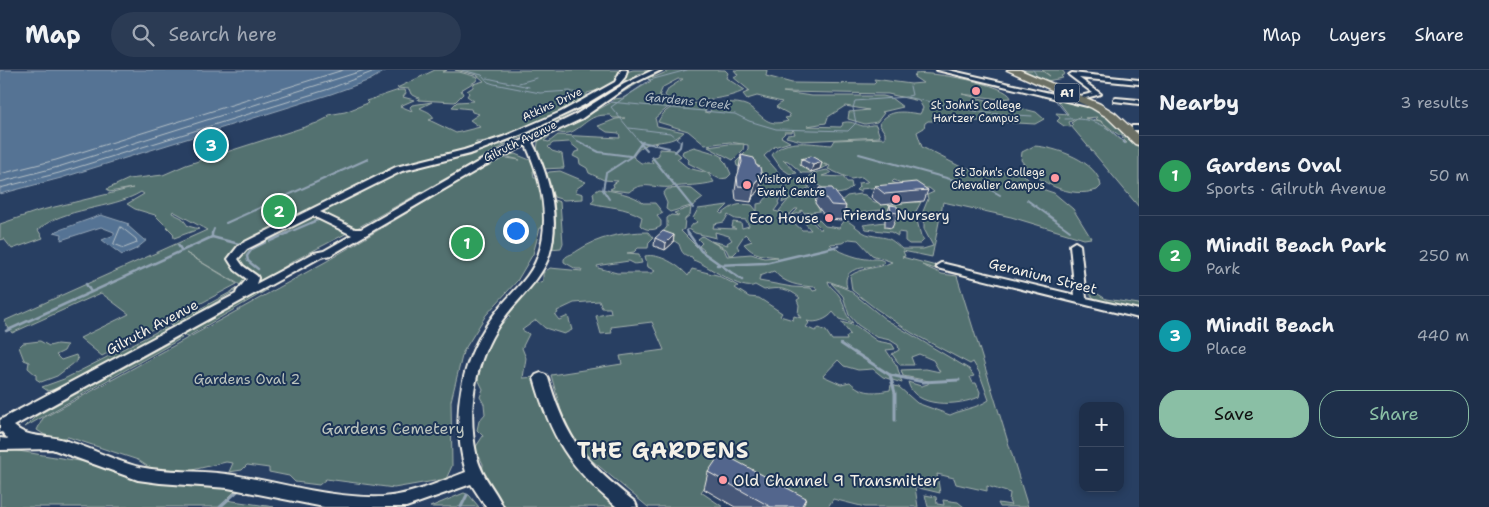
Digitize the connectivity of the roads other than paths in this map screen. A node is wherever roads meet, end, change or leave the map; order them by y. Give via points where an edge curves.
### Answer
1 (624, 70) edge
2 (658, 70) edge
3 (940, 70) edge
4 (1012, 70) edge
5 (1020, 70) edge
6 (953, 71) edge
7 (1070, 73) edge
8 (1139, 82) edge
9 (1052, 88) junction
10 (1028, 90) junction
11 (1083, 95) junction
12 (1116, 100) dead end
13 (1139, 102) edge
14 (594, 105) junction
15 (1111, 115) junction
16 (554, 124) junction
17 (1138, 129) edge
18 (539, 136) junction
19 (528, 141) junction
20 (1139, 141) edge
21 (508, 150) junction
22 (534, 155) junction
23 (467, 161) junction
24 (313, 212) junction
25 (357, 232) junction
26 (1075, 245) dead end
27 (941, 266) dead end
28 (1081, 301) junction
29 (224, 306) junction
30 (1139, 314) edge
31 (541, 378) dead end
32 (2, 426) edge
33 (34, 442) junction
34 (0, 444) edge
35 (475, 475) junction
36 (495, 507) edge
37 (629, 507) edge

1 - 23 street, Atkins Drive via 617,83 578,107 480,147
2 - 14 street, Gilruth Avenue
3 - 6 street
4 - 9 highway, A1
5 - 11 highway, A1
6 - 10 street
7 - 8 street
7 - 11 street
9 - 10 street via 1046,92
9 - 11 highway, A1
10 - 15 street via 1083,102
11 - 15 highway, A1
11 - 17 highway, A1 via 1110,108
12 - 13 street
14 - 16 street, Gilruth Avenue
14 - 18 street, Gilruth Avenue
15 - 20 highway, A1
16 - 19 street via 531,136
16 - 23 street, Gilruth Avenue via 483,159
18 - 19 street, Gilruth Avenue
18 - 22 street
19 - 21 street, Gilruth Avenue
19 - 22 street
21 - 22 street
21 - 23 street, Gilruth Avenue
22 - 35 street via 547,190 544,255 480,346 468,383 464,407 465,432
23 - 24 street via 445,156 399,169
23 - 25 street, Gilruth Avenue
24 - 25 street
24 - 29 street via 236,253 235,263 253,278 248,288
25 - 29 street, Gilruth Avenue via 327,253
26 - 28 street
27 - 28 street, Geranium Street
28 - 30 street, Geranium Street
29 - 32 street, Gilruth Avenue
31 - 37 street via 553,419 569,450
32 - 33 street via 16,436
33 - 34 street via 17,446
33 - 35 street via 50,442 160,478 226,480 343,504 387,504 416,498
35 - 36 street

